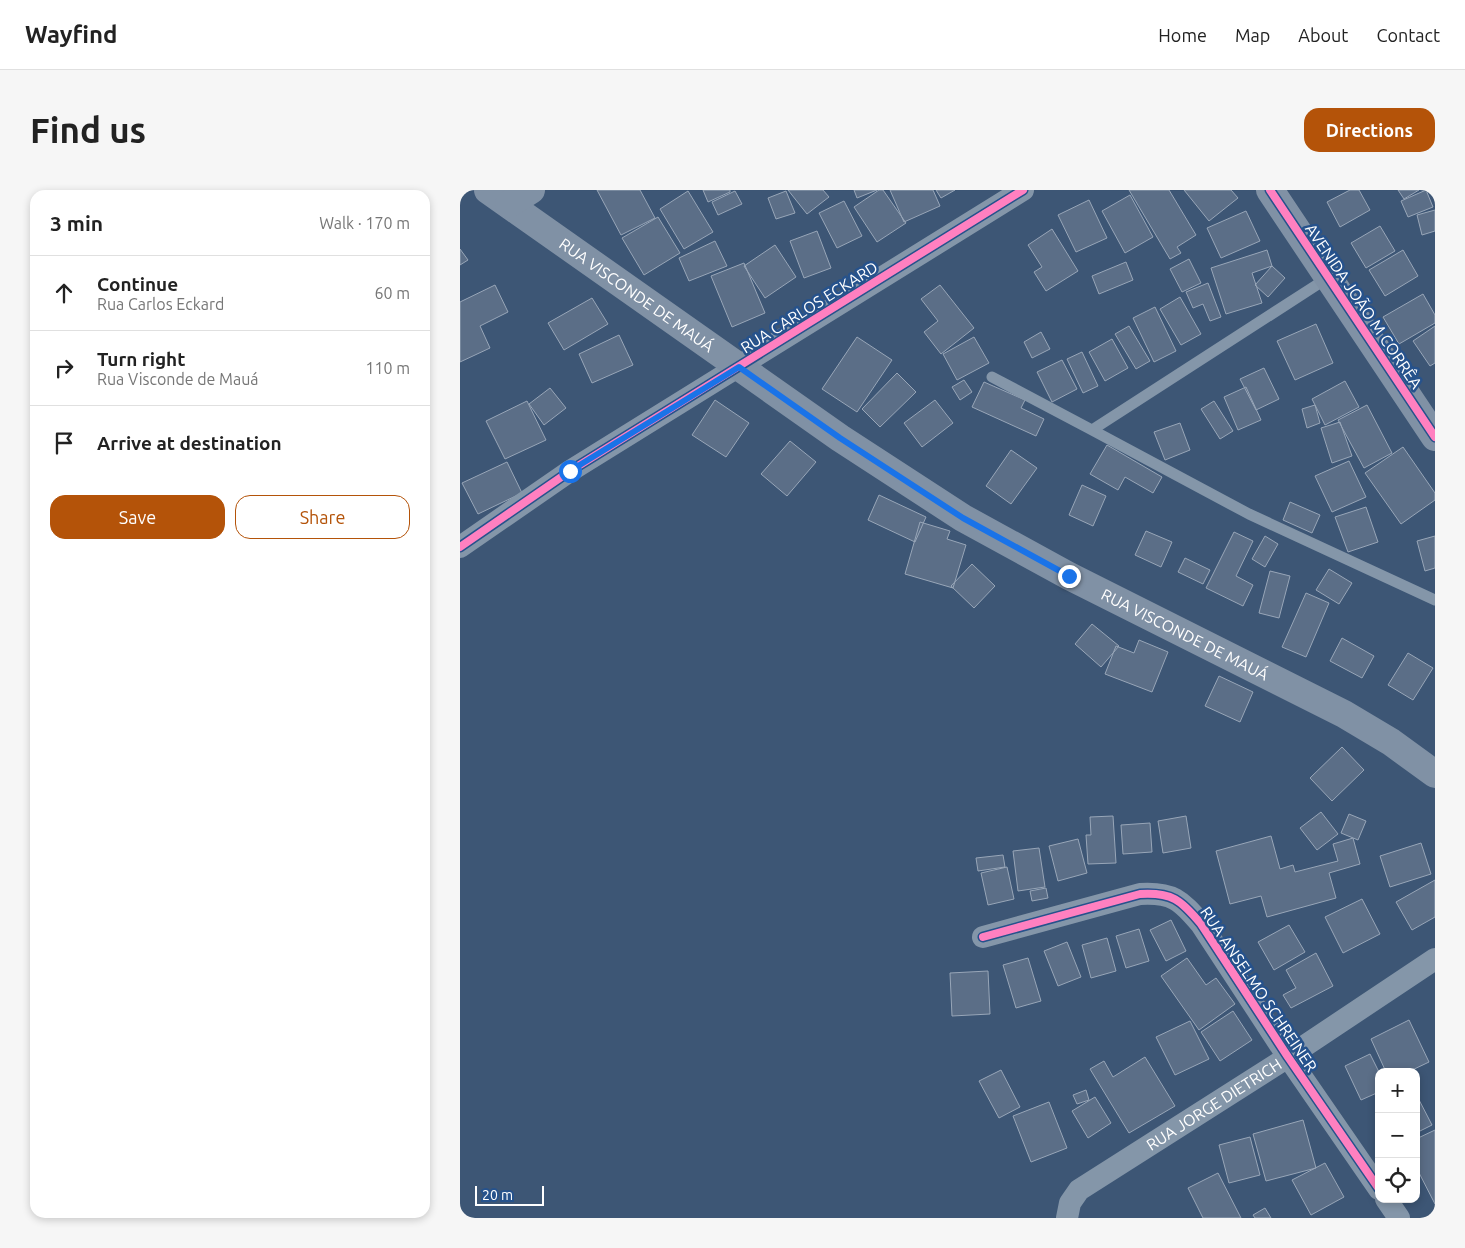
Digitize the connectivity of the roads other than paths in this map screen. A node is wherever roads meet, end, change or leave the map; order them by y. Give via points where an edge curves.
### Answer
1 (1023, 190) edge
2 (1270, 190) edge
3 (510, 195) edge
4 (1329, 277) junction
5 (739, 367) junction
6 (992, 377) dead end
7 (1092, 430) junction
8 (1435, 437) edge
9 (460, 547) edge
10 (1435, 600) edge
11 (1435, 774) edge
12 (983, 937) dead end
13 (1435, 959) edge
14 (1288, 1057) junction
15 (1375, 1183) edge
16 (1389, 1203) edge
17 (1067, 1218) edge
18 (1399, 1218) edge

1 - 5 street, RUA CARLOS ECKARD
2 - 4 main road, AVENIDA JOÃO M CORRÊA
3 - 5 main road, RUA VISCONDE DE MAUÁ
4 - 7 lane
4 - 8 main road, AVENIDA JOÃO M CORRÊA
5 - 9 street, RUA CARLOS ECKARD via 570,471
5 - 11 main road, RUA VISCONDE DE MAUÁ via 963,518 1069,576 1344,714
6 - 7 lane
7 - 10 lane via 1249,514
12 - 14 street, RUA ANSELMO SCHREINER via 1140,894 1159,893 1172,897 1185,904 1202,924
13 - 14 street, RUA JORGE DIETRICH
14 - 15 street, RUA ANSELMO SCHREINER
14 - 17 street, RUA JORGE DIETRICH via 1079,1190 1070,1203
16 - 18 street

